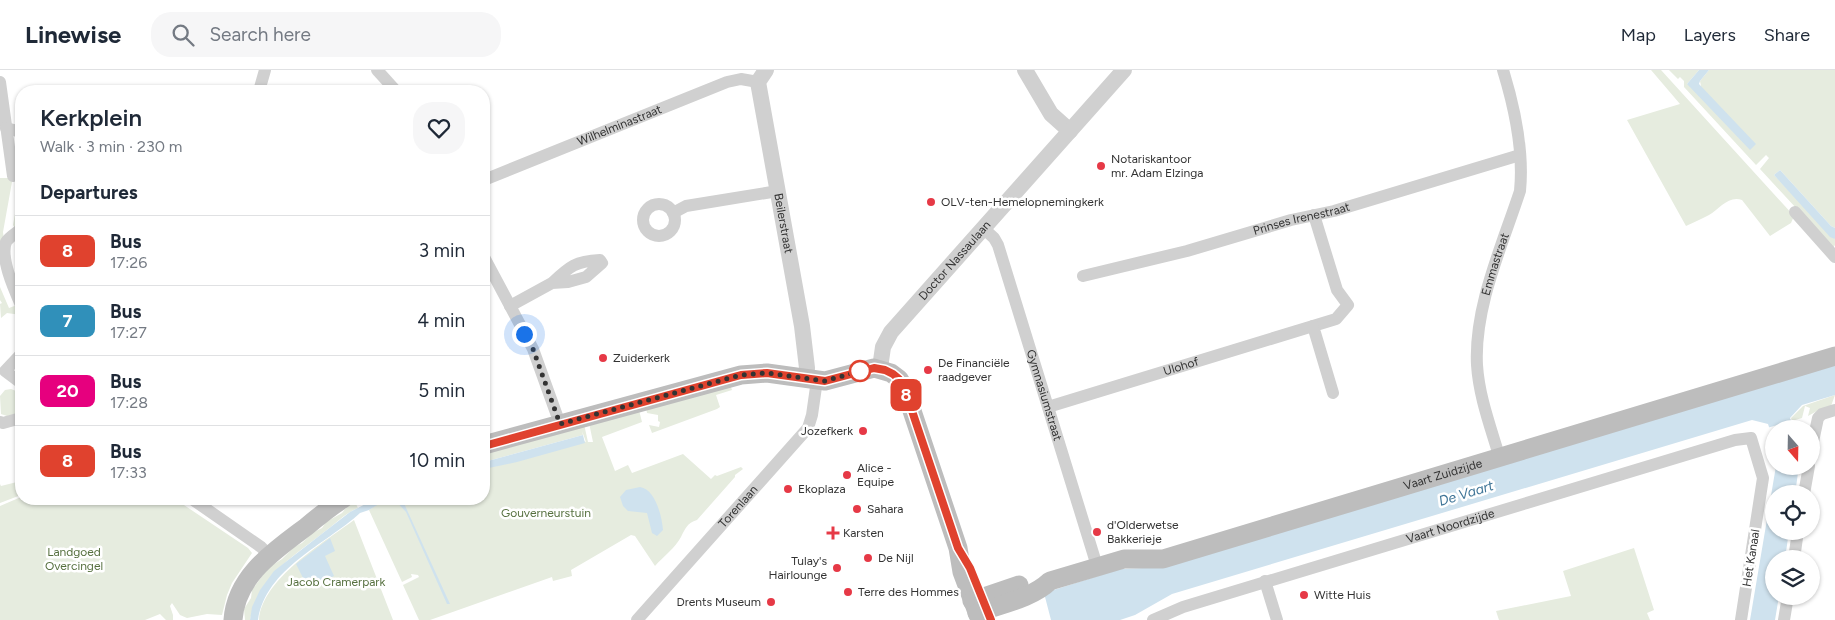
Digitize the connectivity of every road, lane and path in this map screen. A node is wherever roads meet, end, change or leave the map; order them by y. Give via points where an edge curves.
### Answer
1 (265, 70) edge
2 (1026, 70) edge
3 (1124, 70) edge
4 (1503, 70) edge
5 (380, 71) edge
6 (762, 76) edge
7 (0, 82) edge
8 (261, 85) edge
9 (391, 85) edge
10 (6, 128) junction
11 (15, 130) edge
12 (1070, 131) junction
13 (1520, 154) junction
14 (13, 176) dead end
15 (490, 178) edge
16 (778, 191) junction
17 (1795, 212) dead end
18 (673, 213) dead end
19 (1314, 215) junction
20 (983, 228) junction
21 (15, 234) edge
22 (1834, 254) edge
23 (490, 269) edge
24 (1083, 276) dead end
25 (552, 282) dead end
26 (15, 291) edge
27 (510, 306) junction
28 (1313, 326) junction
29 (1835, 356) edge
30 (15, 362) edge
31 (880, 368) junction
32 (3, 377) edge
33 (811, 379) junction
34 (15, 381) edge
35 (1333, 393) dead end
36 (1048, 407) junction
37 (1835, 410) edge
38 (15, 420) edge
39 (1818, 420) edge
40 (0, 422) edge
41 (560, 424) junction
42 (1751, 438) joint
43 (490, 444) edge
44 (1500, 459) junction
45 (201, 505) edge
46 (335, 505) edge
47 (269, 555) junction
48 (1097, 566) junction
49 (1265, 581) junction
50 (1786, 605) edge
51 (982, 610) edge
52 (233, 620) edge
53 (637, 620) edge
54 (1153, 620) edge
55 (1277, 620) edge
56 (1742, 620) edge
57 (1784, 620) edge

1 - 8 street
2 - 12 street via 1051,114
3 - 12 street, Doctor Nassaulaan
4 - 13 street, Emmastraat
5 - 9 street
6 - 15 street, Wilhelminastraat via 727,82
6 - 16 street, Beilerstraat
7 - 10 street
10 - 11 street
10 - 14 street
12 - 20 street, Doctor Nassaulaan
13 - 19 street, Prinses Irenestraat via 1334,212
13 - 44 street, Emmastraat via 1520,191 1487,291 1477,339 1481,392
16 - 18 street via 686,206
16 - 33 street, Beilerstraat
17 - 22 street
19 - 24 street, Prinses Irenestraat
19 - 28 street, Ulohof via 1336,290 1348,305 1336,319
20 - 31 street, Doctor Nassaulaan via 891,332 883,346
20 - 36 street, Gymnasiumstraat via 998,245
21 - 26 street via 7,240 2,254
23 - 27 street
25 - 27 street
27 - 41 street via 533,349
28 - 35 street
28 - 36 street, Ulohof
29 - 44 main road, Vaart Zuidzijde
30 - 32 street
31 - 33 main road via 869,368 833,379
31 - 51 main road via 893,374 904,387 958,548 962,572
32 - 34 street
33 - 41 main road via 767,373 741,375
33 - 53 street, Torenlaan via 812,415 808,428
36 - 48 street, Gymnasiumstraat
37 - 39 street via 1822,414
38 - 40 street
41 - 43 main road
42 - 49 street, Vaart Noordzijde via 1735,440
42 - 56 street, Het Kanaal via 1763,478
44 - 48 main road, Vaart Zuidzijde via 1163,559 1124,559
45 - 47 street
46 - 47 main road
47 - 52 main road via 242,588
48 - 51 main road, Vaart Zuidzijde via 1050,581 1040,579
49 - 54 street, Vaart Noordzijde via 1183,606
49 - 55 street
50 - 57 street

